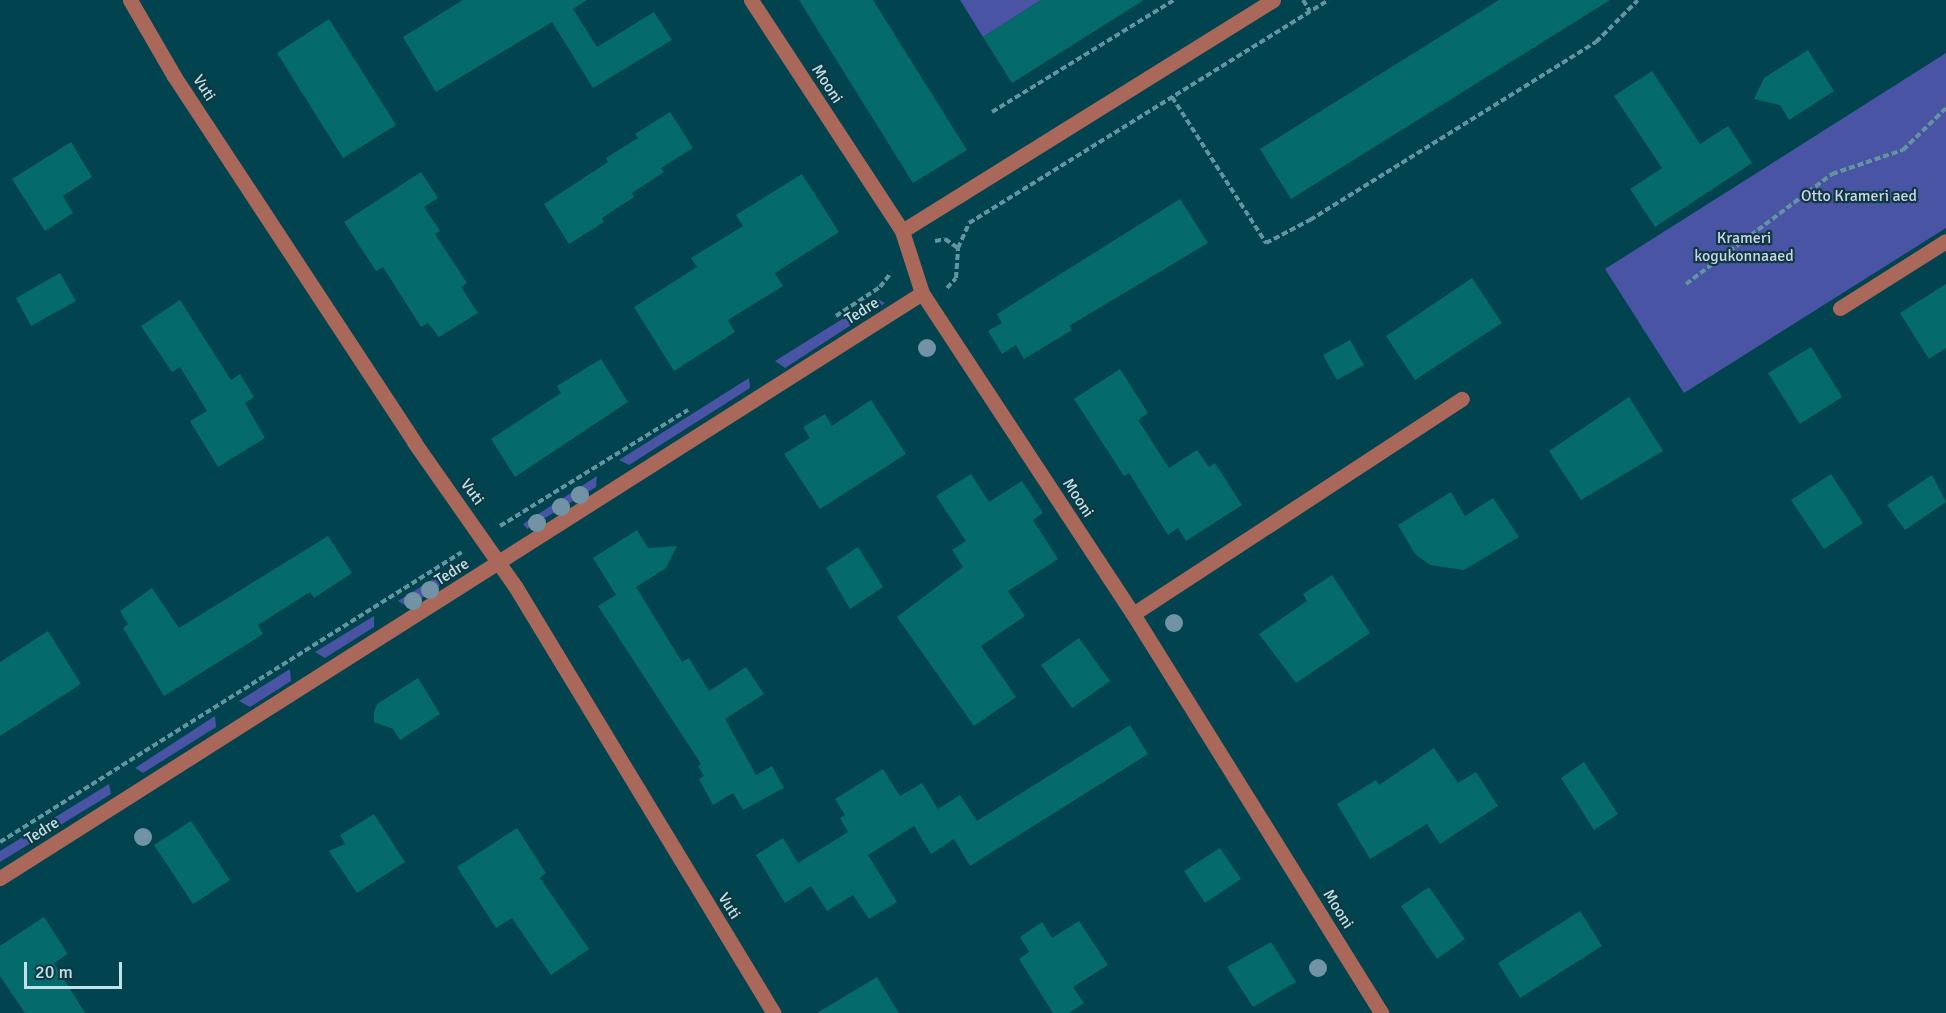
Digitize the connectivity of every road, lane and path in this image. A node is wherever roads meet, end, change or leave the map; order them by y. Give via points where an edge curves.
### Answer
1 (130, 0) edge
2 (751, 0) edge
3 (1174, 0) edge
4 (1273, 0) edge
5 (1303, 0) edge
6 (1328, 0) edge
7 (1638, 0) edge
8 (1310, 11) junction
9 (1172, 97) junction
10 (1946, 108) edge
11 (992, 112) dead end
12 (902, 231) junction
13 (1946, 242) edge
14 (895, 267) dead end
15 (1686, 284) dead end
16 (922, 293) junction
17 (948, 298) dead end
18 (1840, 308) dead end
19 (830, 320) dead end
20 (1462, 399) dead end
21 (693, 407) dead end
22 (495, 530) dead end
23 (471, 546) dead end
24 (500, 563) junction
25 (1133, 614) junction
26 (0, 842) edge
27 (0, 878) edge
28 (774, 1013) edge
29 (1381, 1013) edge

1 - 24 street, Vuti via 174,76 407,432
2 - 12 street, Mooni
3 - 11 path
4 - 12 street
5 - 8 path
6 - 8 path
7 - 9 path via 1596,42 1310,220 1266,243
8 - 9 path
9 - 17 path via 969,223 958,248 956,278 945,290
10 - 15 path via 1903,150 1832,174
12 - 16 street, Mooni
13 - 18 street
14 - 19 path via 880,287
16 - 24 street, Tedre
16 - 25 street, Mooni
20 - 25 street
21 - 22 path
23 - 26 path
24 - 27 street, Tedre
24 - 28 street, Vuti
25 - 29 street, Mooni

